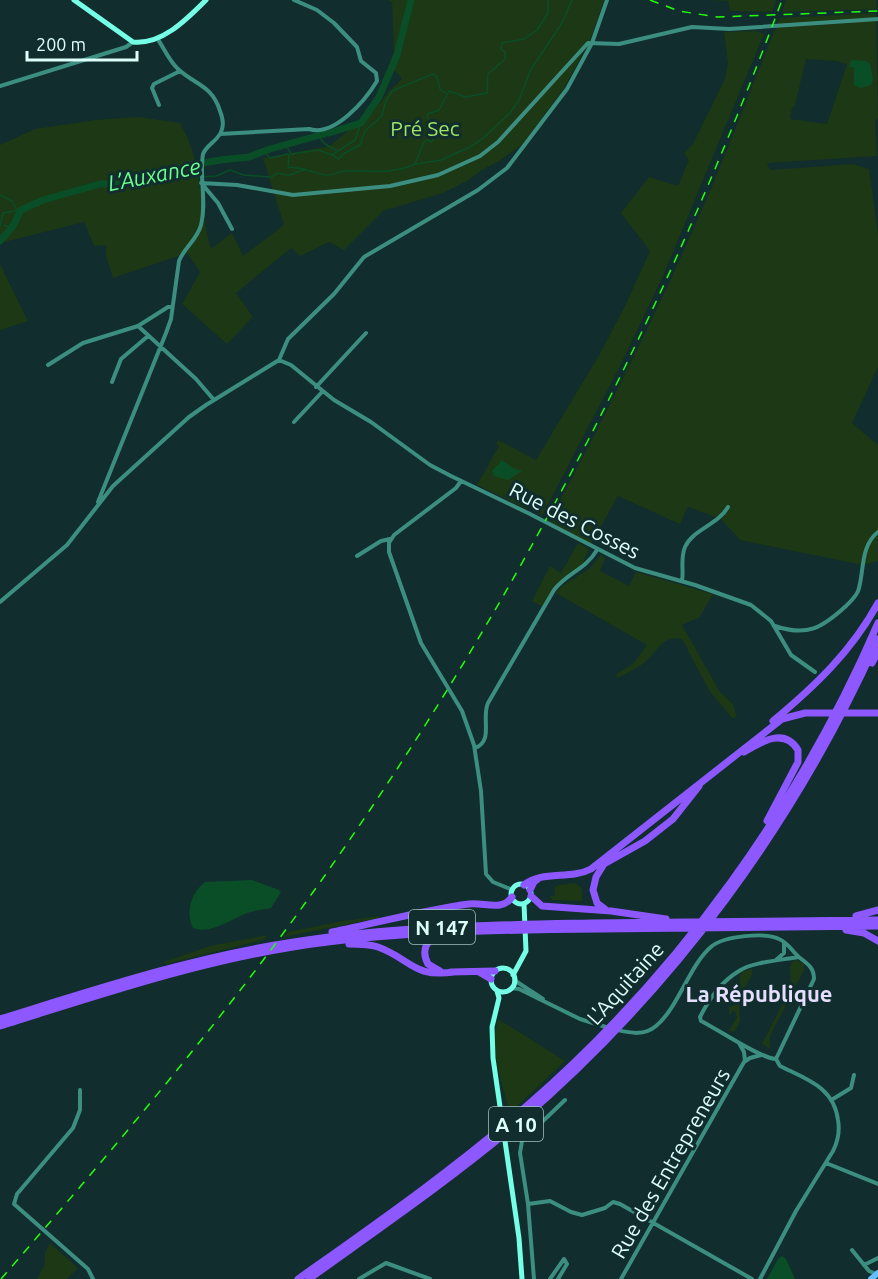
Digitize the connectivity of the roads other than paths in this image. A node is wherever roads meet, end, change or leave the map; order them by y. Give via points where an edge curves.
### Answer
1 (74, 0) edge
2 (206, 0) edge
3 (294, 0) edge
4 (606, 0) edge
5 (878, 19) edge
6 (157, 38) junction
7 (133, 42) junction
8 (592, 43) junction
9 (180, 71) junction
10 (0, 86) edge
11 (159, 105) dead end
12 (220, 134) junction
13 (201, 182) junction
14 (232, 229) dead end
15 (172, 307) junction
16 (138, 326) junction
17 (366, 333) dead end
18 (148, 336) junction
19 (160, 348) junction
20 (279, 360) junction
21 (48, 366) dead end
22 (112, 382) dead end
23 (316, 387) junction
24 (322, 392) junction
25 (214, 400) junction
26 (294, 422) dead end
27 (119, 479) junction
28 (108, 480) junction
29 (461, 481) junction
30 (105, 486) junction
31 (113, 486) junction
32 (99, 502) junction
33 (728, 507) dead end
34 (878, 532) edge
35 (391, 539) junction
36 (597, 550) junction
37 (357, 556) dead end
38 (682, 581) junction
39 (0, 603) edge
40 (878, 603) edge
41 (878, 623) edge
42 (774, 626) junction
43 (878, 639) edge
44 (878, 652) edge
45 (815, 672) dead end
46 (878, 713) edge
47 (748, 744) junction
48 (475, 748) junction
49 (823, 749) junction
50 (725, 762) junction
51 (704, 780) junction
52 (601, 864) junction
53 (528, 890) junction
54 (512, 893) junction
55 (524, 904) junction
56 (878, 910) edge
57 (611, 911) junction
58 (706, 912) junction
59 (878, 920) edge
60 (755, 921) junction
61 (878, 926) edge
62 (774, 927) junction
63 (466, 931) junction
64 (878, 941) edge
65 (783, 942) junction
66 (277, 946) junction
67 (293, 947) junction
68 (265, 948) junction
69 (524, 956) junction
70 (798, 957) junction
71 (775, 962) junction
72 (507, 969) junction
73 (477, 971) junction
74 (495, 971) junction
75 (454, 972) junction
76 (514, 977) junction
77 (491, 979) junction
78 (509, 990) junction
79 (497, 991) junction
80 (546, 1002) junction
81 (498, 1005) junction
82 (0, 1019) edge
83 (0, 1026) edge
84 (739, 1043) junction
85 (761, 1055) junction
86 (776, 1059) junction
87 (744, 1062) junction
88 (854, 1075) dead end
89 (80, 1090) dead end
90 (565, 1100) dead end
91 (833, 1100) junction
92 (825, 1163) junction
93 (878, 1184) edge
94 (528, 1204) junction
95 (653, 1223) junction
96 (852, 1250) dead end
97 (878, 1258) edge
98 (864, 1265) junction
99 (875, 1275) edge
100 (93, 1279) edge
101 (298, 1279) edge
102 (309, 1279) edge
103 (359, 1279) edge
104 (430, 1279) edge
105 (522, 1279) edge
106 (534, 1279) edge
107 (550, 1279) edge
108 (558, 1279) edge
109 (621, 1279) edge
110 (752, 1279) edge
111 (760, 1279) edge

1 - 7 main road
2 - 6 main road
3 - 12 street via 334,22 357,47 361,61 376,73 377,81 346,117 319,131
4 - 8 street
5 - 8 street via 722,29 686,27 619,44
6 - 7 main road
6 - 9 street
7 - 10 street
8 - 13 street via 586,44 498,142 480,156 438,175 390,186 293,195
8 - 20 street via 567,89 507,168 478,190 364,257 334,294 288,339
9 - 11 street via 154,84
9 - 12 street via 214,97 222,118
12 - 13 street via 205,150
13 - 14 street
13 - 15 street via 200,226 180,257
15 - 16 street
15 - 19 street
16 - 18 street
16 - 21 street via 83,343
17 - 23 street
18 - 19 street
18 - 22 street via 121,359
19 - 25 street
19 - 28 street
20 - 23 street, Rue des Cosses via 291,365
20 - 25 street
23 - 24 street, Rue des Cosses
24 - 26 street
24 - 29 street, Rue des Cosses via 432,466
25 - 27 street
27 - 28 street
27 - 31 street
28 - 30 street
29 - 35 street
29 - 36 street, Rue des Cosses
30 - 31 street
30 - 32 street
31 - 32 street
32 - 39 street via 75,536
33 - 38 street via 686,545
34 - 42 street via 867,548 858,592 835,616 820,627 804,631
35 - 37 street
35 - 48 street via 388,548 411,619 467,723
36 - 38 street, Rue des Cosses via 635,568
36 - 48 street via 586,566 554,590 488,703 484,719 486,739
38 - 42 street, Rue des Cosses via 743,602 757,609
40 - 47 highway via 831,669
41 - 58 highway via 804,771
42 - 45 street, Rue des Cosses via 791,655
43 - 49 highway, L'Aquitaine / A 10
44 - 49 highway
46 - 47 highway via 798,714 772,725
47 - 50 highway
48 - 54 street via 482,800 484,870 489,879
49 - 102 highway, L'Aquitaine / A 10 via 770,837 717,912 610,1036 527,1114 446,1180
50 - 51 highway
50 - 58 highway via 774,737 794,743 799,757 766,823
51 - 52 highway
51 - 52 highway via 673,819 645,841
52 - 53 highway via 575,875 544,876 536,879
52 - 57 highway via 593,894 600,906
53 - 54 main road via 517,885
53 - 55 main road via 528,902
53 - 57 highway via 542,906
54 - 55 main road via 517,904
54 - 66 highway via 506,904 500,906 470,904
55 - 69 main road
56 - 60 highway via 862,916
57 - 60 highway via 673,919
58 - 101 highway, L'Aquitaine / A 10 via 605,1032 522,1110 442,1175
59 - 60 highway, N 147
60 - 66 highway, N 147 via 429,928
61 - 62 highway, N 147
62 - 63 highway, N 147
62 - 64 highway via 852,931
63 - 67 highway, N 147
63 - 75 highway via 434,937 424,950 431,967
65 - 70 street
65 - 71 street via 784,953
65 - 80 street via 772,937 739,936 718,942 702,958 657,1025 645,1032 599,1026
66 - 67 highway, N 147
66 - 68 highway, N 147
66 - 68 highway
67 - 75 highway via 364,944 388,952 419,970
68 - 82 highway, N 147 via 121,982
68 - 83 highway, N 147
69 - 72 main road
69 - 76 main road
70 - 71 street
70 - 86 street via 810,966 814,979
71 - 84 street via 737,971 709,998 700,1017
72 - 74 main road
72 - 76 main road
73 - 74 highway
73 - 75 highway
73 - 77 highway
74 - 77 main road
76 - 78 main road
76 - 80 street
77 - 79 main road
78 - 79 main road
78 - 80 street via 519,989
78 - 81 main road
79 - 81 main road
81 - 105 main road via 492,1038
84 - 85 street
84 - 87 street
85 - 86 street
85 - 87 street
86 - 91 street via 780,1066 821,1088
87 - 95 street, Rue des Entrepreneurs
88 - 91 street via 850,1088
89 - 100 street via 80,1110 73,1128 14,1198 15,1206 88,1269
90 - 94 street via 522,1141 520,1153
91 - 92 street via 838,1135
92 - 93 street
92 - 111 street
94 - 95 street via 550,1201 582,1215 614,1202
94 - 106 street
95 - 109 street, Rue des Entrepreneurs
95 - 110 street
96 - 98 street
97 - 98 street
98 - 99 street
103 - 104 street via 386,1263
107 - 108 street via 564,1259 567,1264

